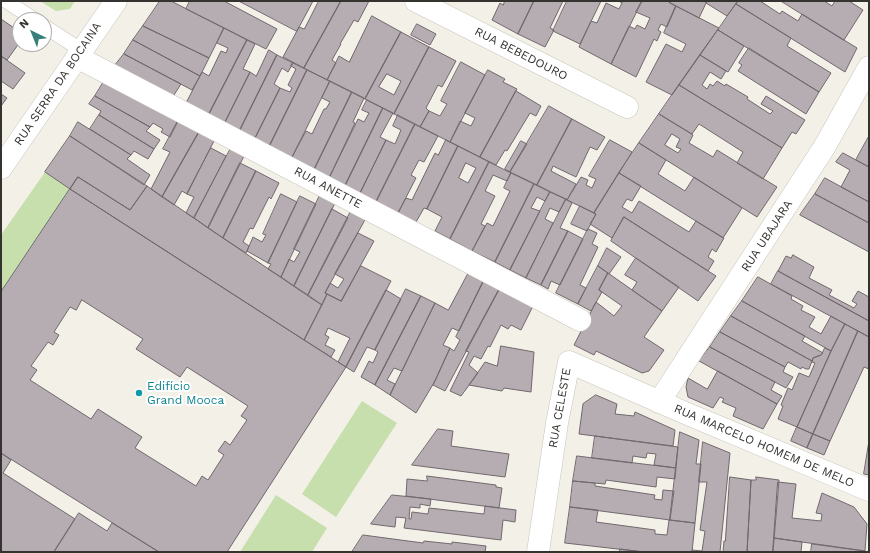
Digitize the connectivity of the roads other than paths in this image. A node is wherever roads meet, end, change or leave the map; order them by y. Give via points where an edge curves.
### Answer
1 (6, 1) edge
2 (116, 1) edge
3 (416, 1) edge
4 (23, 12) edge
5 (52, 32) edge
6 (79, 54) junction
7 (869, 67) edge
8 (627, 108) dead end
9 (1, 168) edge
10 (580, 320) dead end
11 (659, 402) junction
12 (869, 490) edge
13 (538, 552) edge

1 - 4 lane
2 - 6 street, RUA SERRA DA BOCAINA
3 - 8 street, RUA BEBEDOURO
5 - 6 lane
6 - 9 street, RUA SERRA DA BOCAINA
6 - 10 street, RUA ANETTE
7 - 11 street, RUA UBAJARA via 825,146
11 - 12 street, RUA MARCELO HOMEM DE MELO
11 - 13 street, RUA CELESTE via 569,362 557,423

